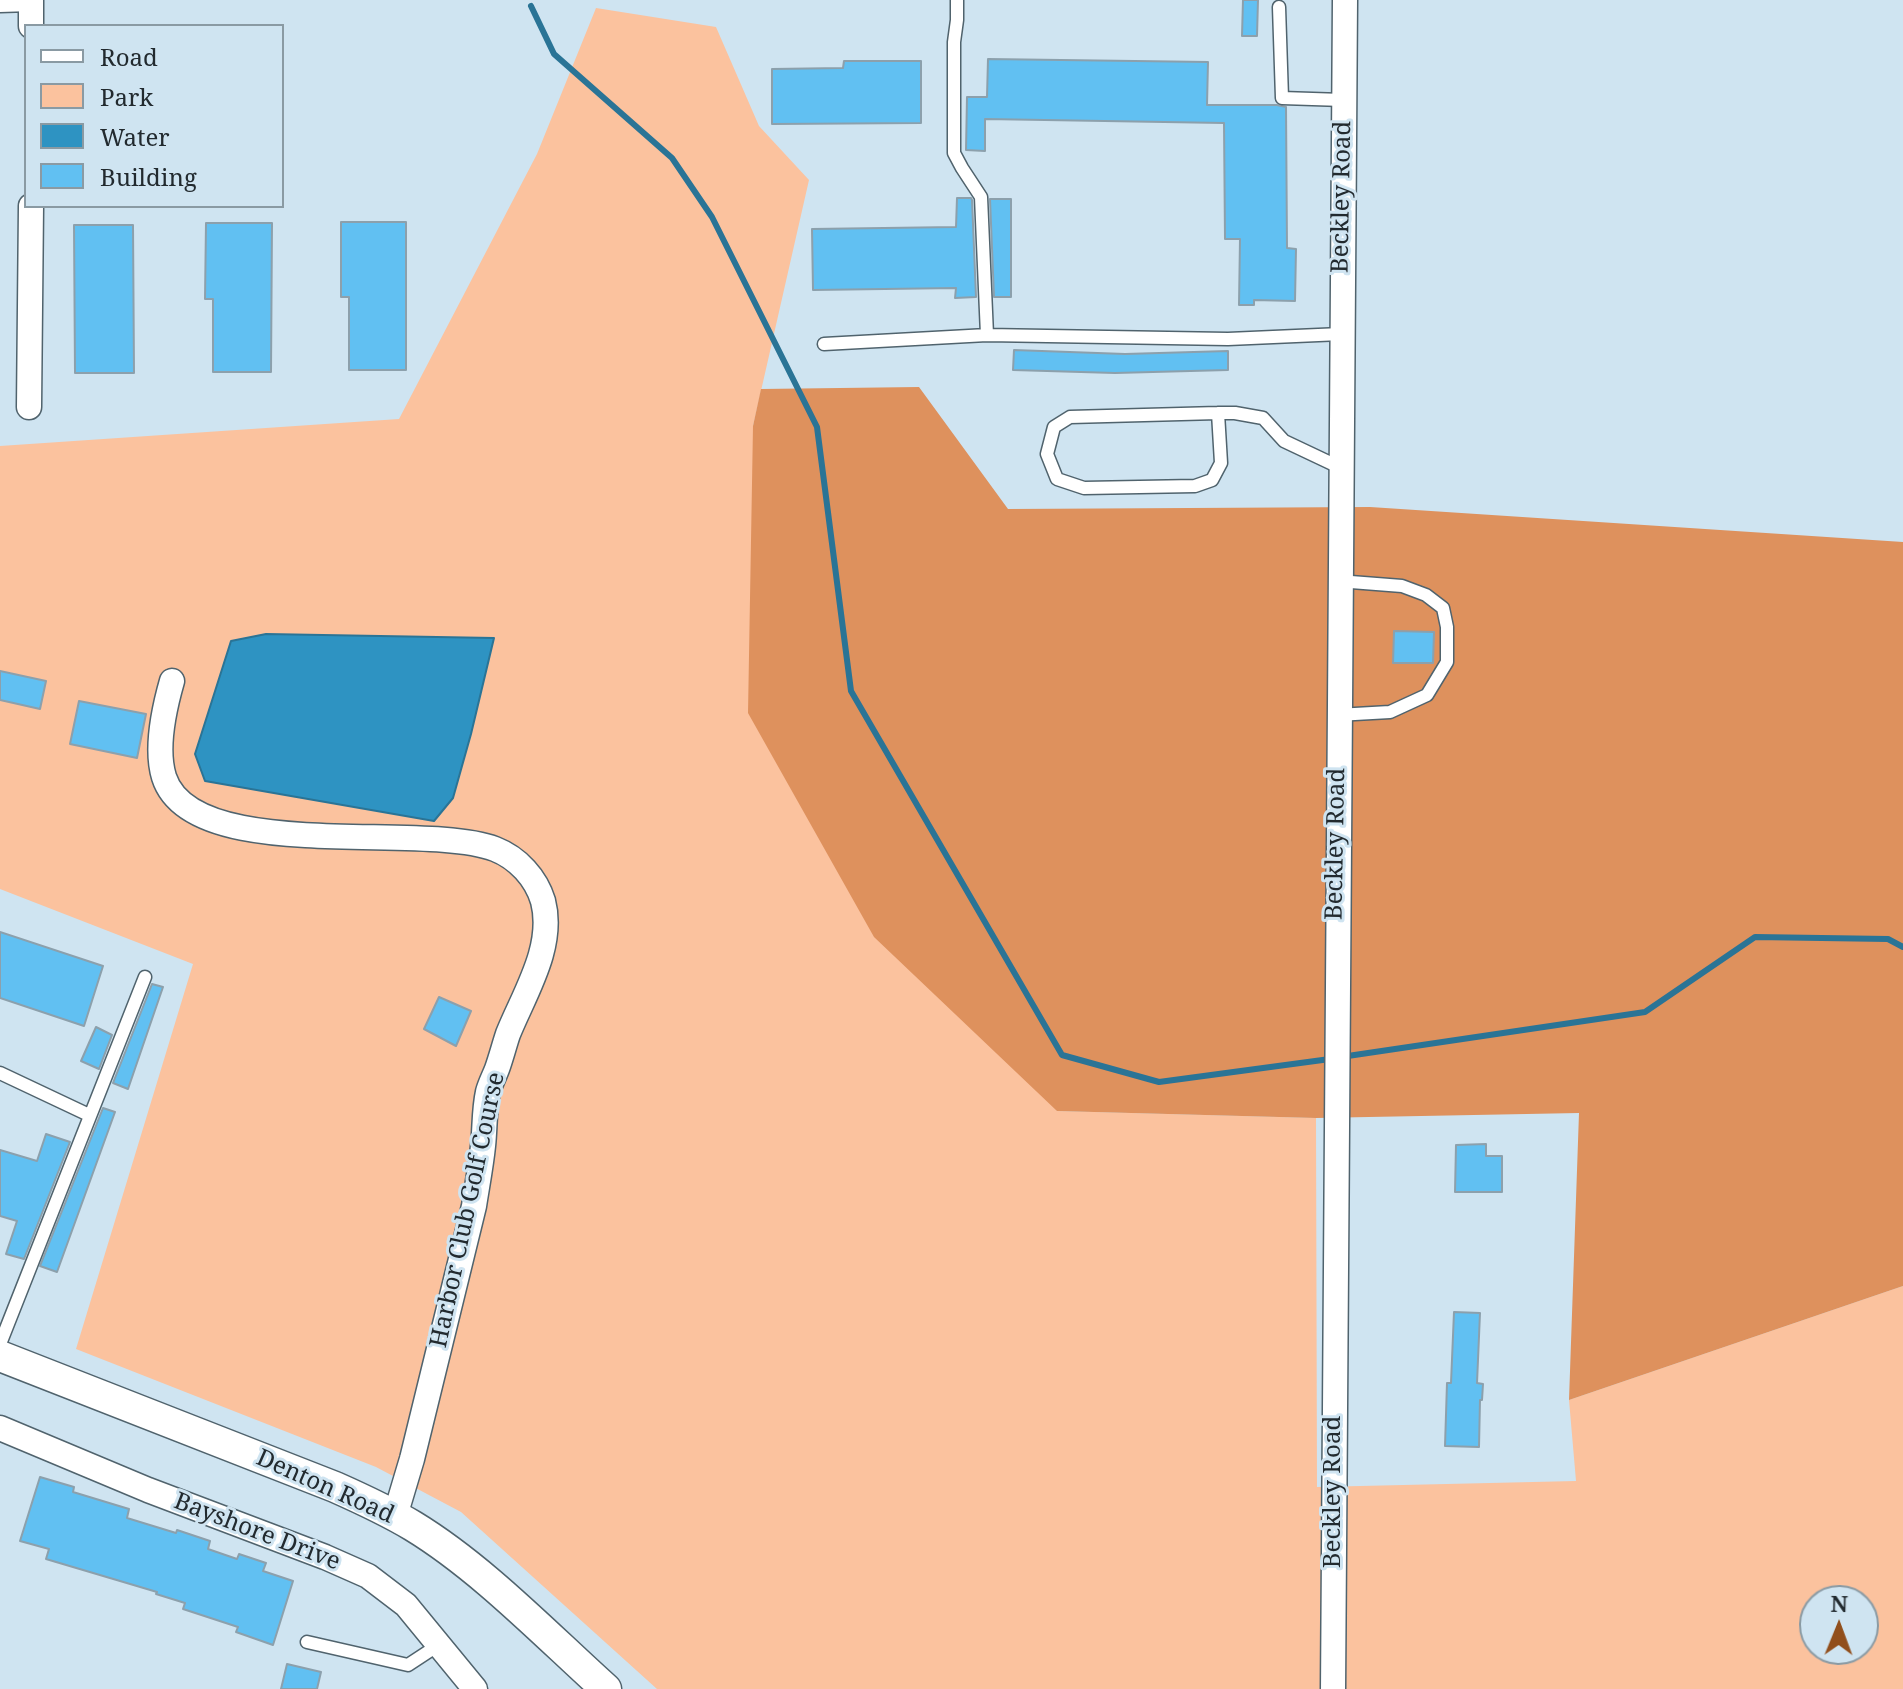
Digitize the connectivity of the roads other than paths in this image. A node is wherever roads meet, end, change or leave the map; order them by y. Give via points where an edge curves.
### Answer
1 (957, 0) edge
2 (1345, 0) edge
3 (0, 6) edge
4 (1279, 7) dead end
5 (31, 10) edge
6 (1343, 100) junction
7 (31, 208) edge
8 (1341, 334) junction
9 (987, 335) junction
10 (824, 344) dead end
11 (29, 407) dead end
12 (1218, 413) junction
13 (1339, 467) junction
14 (1338, 581) junction
15 (172, 681) dead end
16 (1337, 715) junction
17 (145, 977) dead end
18 (0, 1073) edge
19 (89, 1115) junction
20 (0, 1344) edge
21 (0, 1356) edge
22 (0, 1428) edge
23 (395, 1516) junction
24 (307, 1642) dead end
25 (440, 1644) junction
26 (475, 1689) edge
27 (606, 1689) edge
28 (1333, 1689) edge

1 - 9 lane via 954,153 981,197
2 - 6 street, Beckley Road
3 - 5 lane
4 - 6 lane via 1282,98
6 - 8 street, Beckley Road
7 - 11 street
8 - 9 lane via 1228,339
8 - 13 street, Beckley Road
9 - 10 lane
12 - 12 lane via 1070,417 1054,427 1047,454 1057,479 1084,488 1195,486 1212,480 1221,463
12 - 13 lane via 1263,418 1284,441
13 - 14 street, Beckley Road
14 - 16 street, Beckley Road
14 - 16 lane via 1402,586 1426,595 1443,608 1447,662 1427,695 1390,712
15 - 23 street, Harbor Club Golf Course via 161,759 170,790 187,808 246,829 439,840 494,849 523,867 543,903 540,953 489,1088 474,1206
16 - 28 street, Beckley Road
17 - 19 lane
18 - 19 lane
19 - 20 lane
21 - 23 street, Denton Road via 335,1487
22 - 25 street, Bayshore Drive via 368,1576 406,1605
23 - 27 street, Denton Road via 487,1581
24 - 25 lane via 408,1665
25 - 26 street, Bayshore Drive

